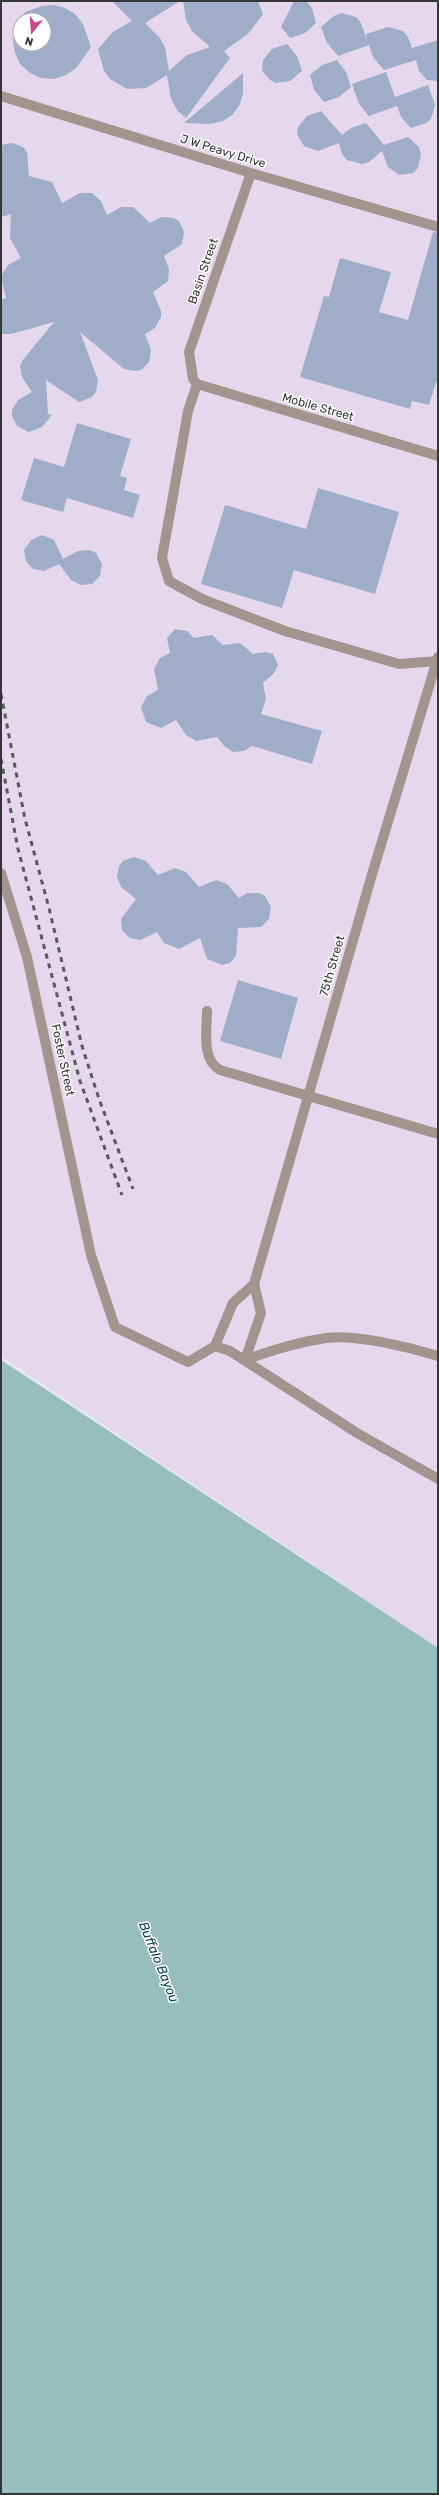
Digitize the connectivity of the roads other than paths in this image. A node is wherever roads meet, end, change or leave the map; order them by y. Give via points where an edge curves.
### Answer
1 (1, 96) edge
2 (251, 173) junction
3 (438, 227) edge
4 (195, 382) junction
5 (438, 456) edge
6 (438, 659) edge
7 (1, 873) edge
8 (207, 1011) dead end
9 (308, 1098) junction
10 (438, 1134) edge
11 (254, 1284) junction
12 (215, 1346) junction
13 (438, 1356) edge
14 (245, 1360) junction
15 (438, 1479) edge

1 - 2 street, J W Peavy Drive
2 - 3 street, J W Peavy Drive
2 - 4 street, Basin Street via 189,352
4 - 5 street, Mobile Street
4 - 6 street via 162,558 169,581 202,599 285,631 399,664
6 - 9 street, 75th Street via 373,871
7 - 12 street, Foster Street via 28,957 92,1255 115,1327 188,1362
8 - 9 street via 207,1046 213,1066
9 - 10 street
9 - 11 street, 75th Street
11 - 12 street via 234,1303
11 - 14 street via 261,1313
12 - 14 street
13 - 14 street via 410,1348 327,1338 281,1347
14 - 15 street via 357,1433

